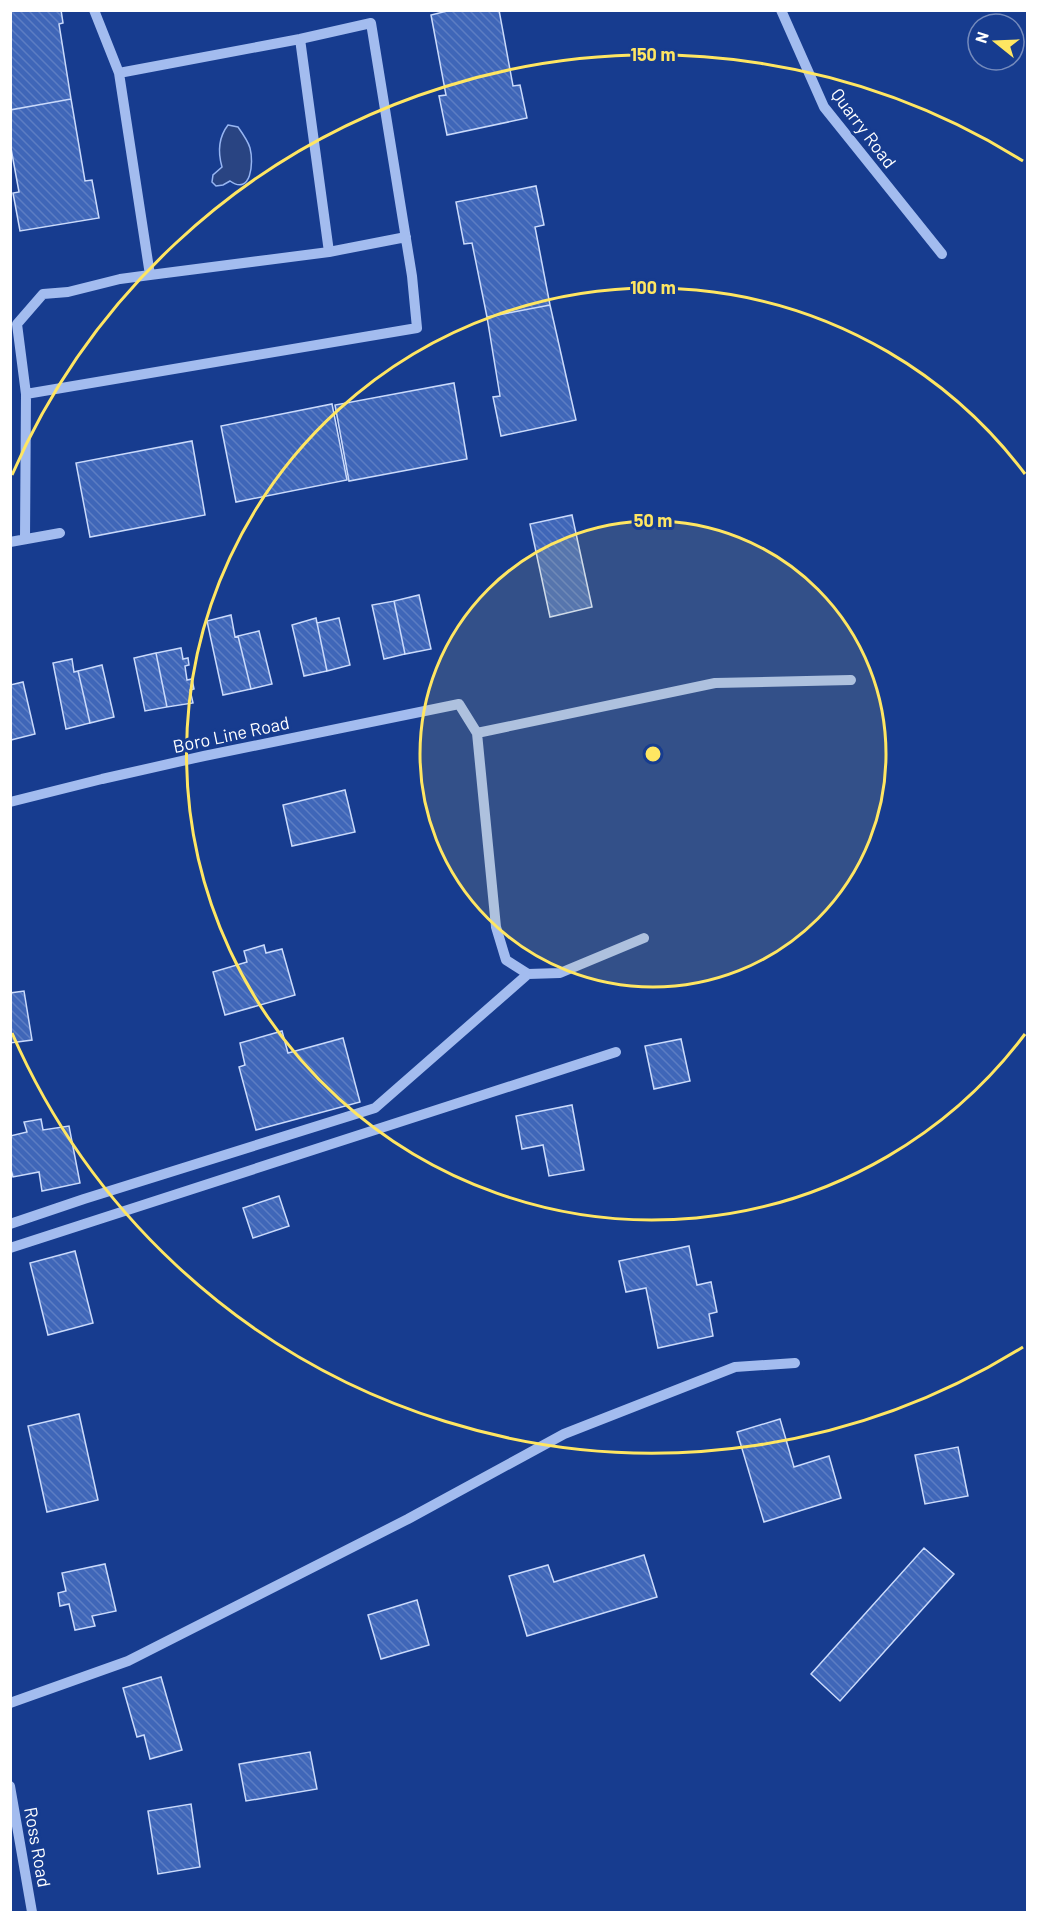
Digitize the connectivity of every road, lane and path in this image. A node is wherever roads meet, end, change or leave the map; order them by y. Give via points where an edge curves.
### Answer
1 (94, 10) edge
2 (781, 10) edge
3 (300, 39) junction
4 (119, 73) junction
5 (406, 237) junction
6 (329, 252) junction
7 (942, 254) dead end
8 (150, 275) junction
9 (26, 394) junction
10 (60, 533) dead end
11 (25, 539) junction
12 (10, 542) edge
13 (851, 680) dead end
14 (477, 733) junction
15 (10, 802) edge
16 (644, 938) dead end
17 (528, 974) junction
18 (616, 1052) dead end
19 (10, 1224) edge
20 (10, 1248) edge
21 (795, 1364) dead end
22 (10, 1703) edge
23 (10, 1786) edge
24 (33, 1912) edge

1 - 4 street
2 - 7 street, Quarry Road via 824,107
3 - 4 street
3 - 5 street via 371,23
3 - 6 street
4 - 8 street
5 - 6 street
5 - 9 street via 417,328
6 - 8 street
8 - 9 street via 43,294 17,324
9 - 11 street
10 - 11 street
11 - 12 street
13 - 14 street via 715,683
14 - 15 street, Boro Line Road via 459,704 204,756
14 - 17 street via 496,927 506,960
16 - 17 street via 560,973
17 - 19 street via 375,1108
18 - 20 street
21 - 22 street via 735,1367 564,1434 408,1519 128,1660
23 - 24 street, Ross Road

